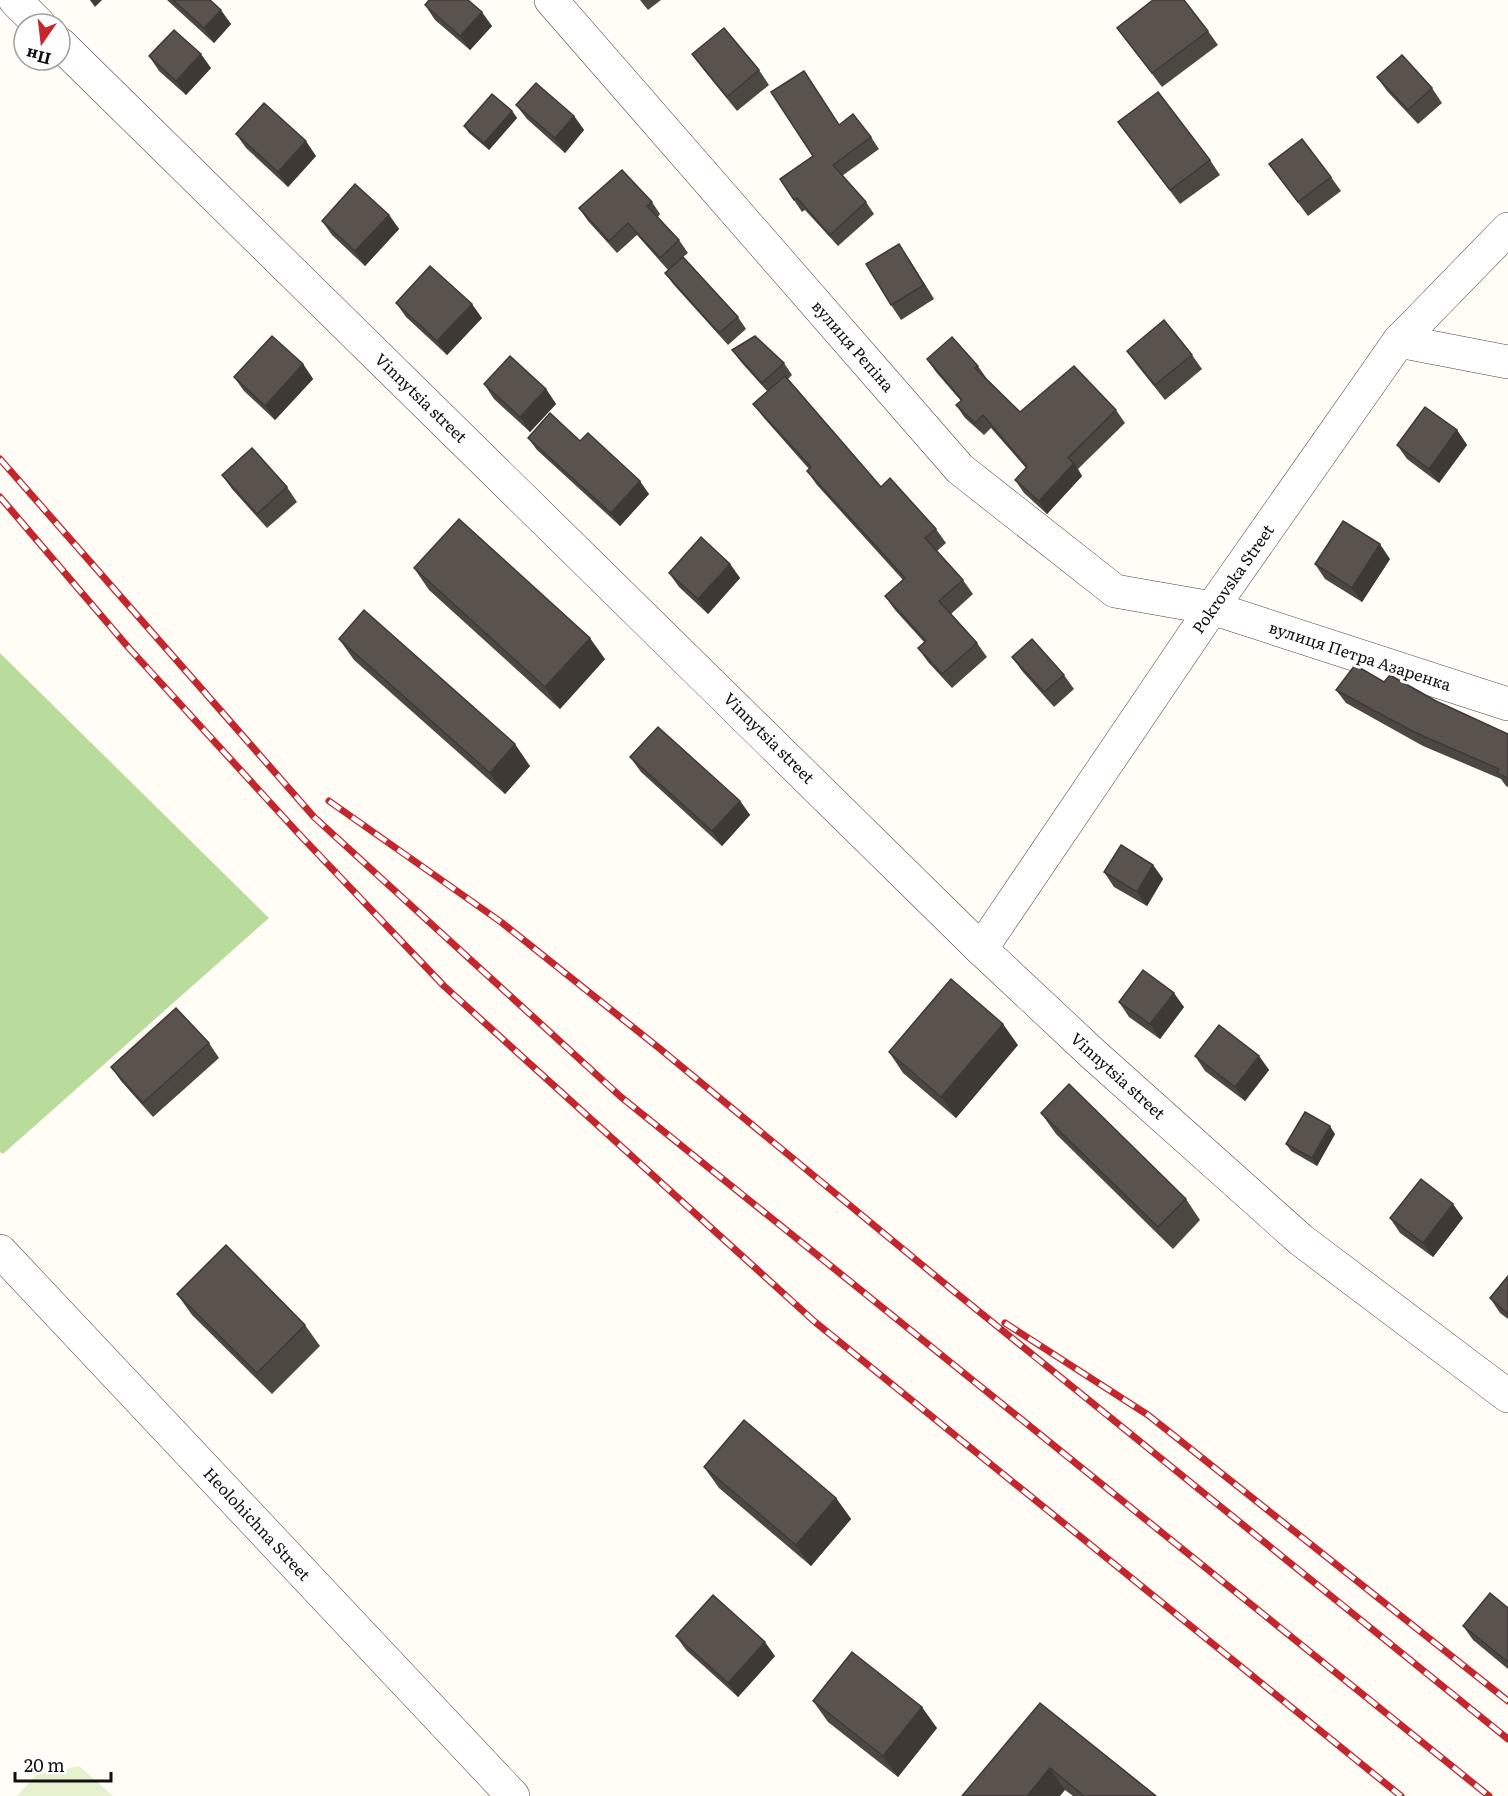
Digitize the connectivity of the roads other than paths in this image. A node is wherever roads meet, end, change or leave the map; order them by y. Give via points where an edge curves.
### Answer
1 (15, 0) edge
2 (551, 0) edge
3 (27, 12) edge
4 (72, 57) edge
5 (1508, 229) edge
6 (1399, 341) junction
7 (1508, 362) edge
8 (1212, 608) junction
9 (1508, 704) edge
10 (981, 948) junction
11 (0, 1251) edge
12 (1508, 1396) edge
13 (513, 1796) edge

1 - 3 street
2 - 8 street, вулиця Рєпіна via 960,469 1115,591
4 - 10 street, Vinnytsia street
5 - 6 street, Pokrovska Street
6 - 7 street
6 - 8 street, Pokrovska Street
8 - 9 street, вулиця Петра Азаренка
8 - 10 street, Pokrovska Street
10 - 12 street, Vinnytsia street via 1300,1240
11 - 13 street, Heolohichna Street

